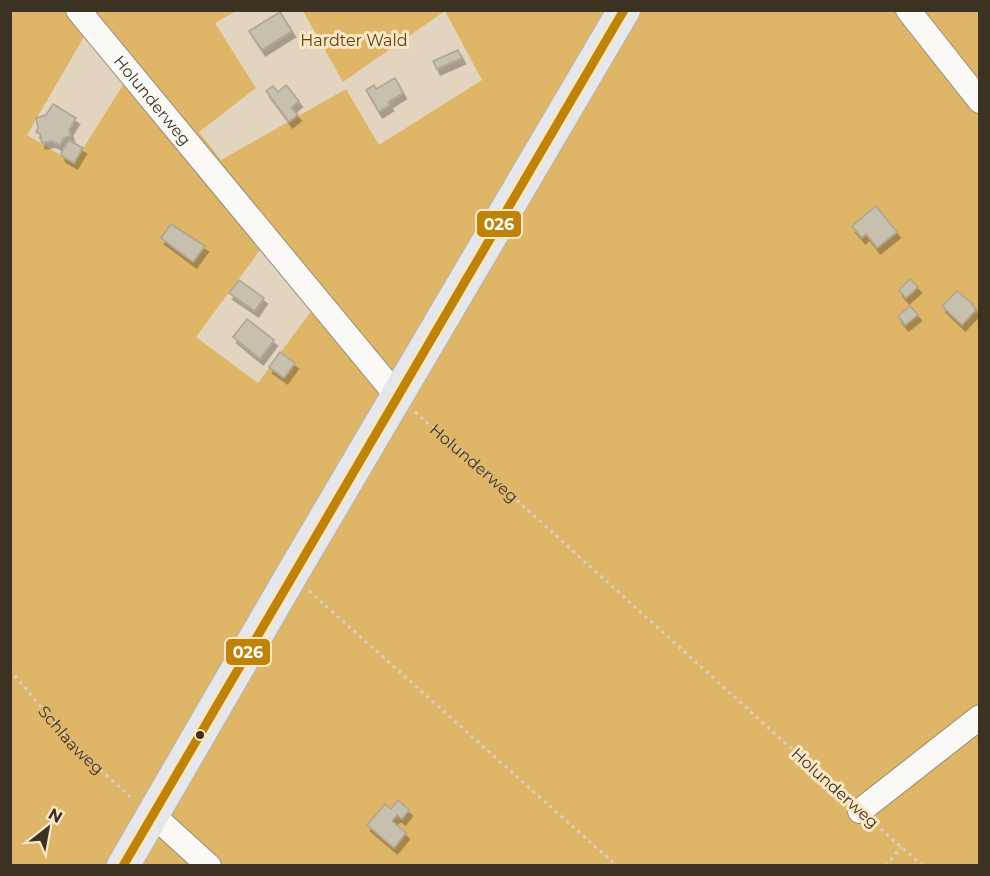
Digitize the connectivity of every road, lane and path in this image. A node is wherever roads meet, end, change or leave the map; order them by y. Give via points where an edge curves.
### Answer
1 (78, 10) edge
2 (624, 10) edge
3 (908, 10) edge
4 (980, 101) edge
5 (398, 397) junction
6 (291, 576) junction
7 (10, 670) edge
8 (980, 717) edge
9 (145, 809) junction
10 (860, 811) junction
11 (901, 847) junction
12 (123, 866) edge
13 (209, 866) edge
14 (617, 866) edge
15 (886, 866) edge
16 (923, 866) edge

1 - 5 street, Holunderweg
2 - 5 main road
3 - 4 street
5 - 6 main road
5 - 10 path, Holunderweg
6 - 9 main road
6 - 14 path
7 - 9 path, Schlaaweg via 75,747
8 - 10 street
9 - 12 main road
9 - 13 street
10 - 11 path, Holunderweg
11 - 15 path
11 - 16 path, Holunderweg

